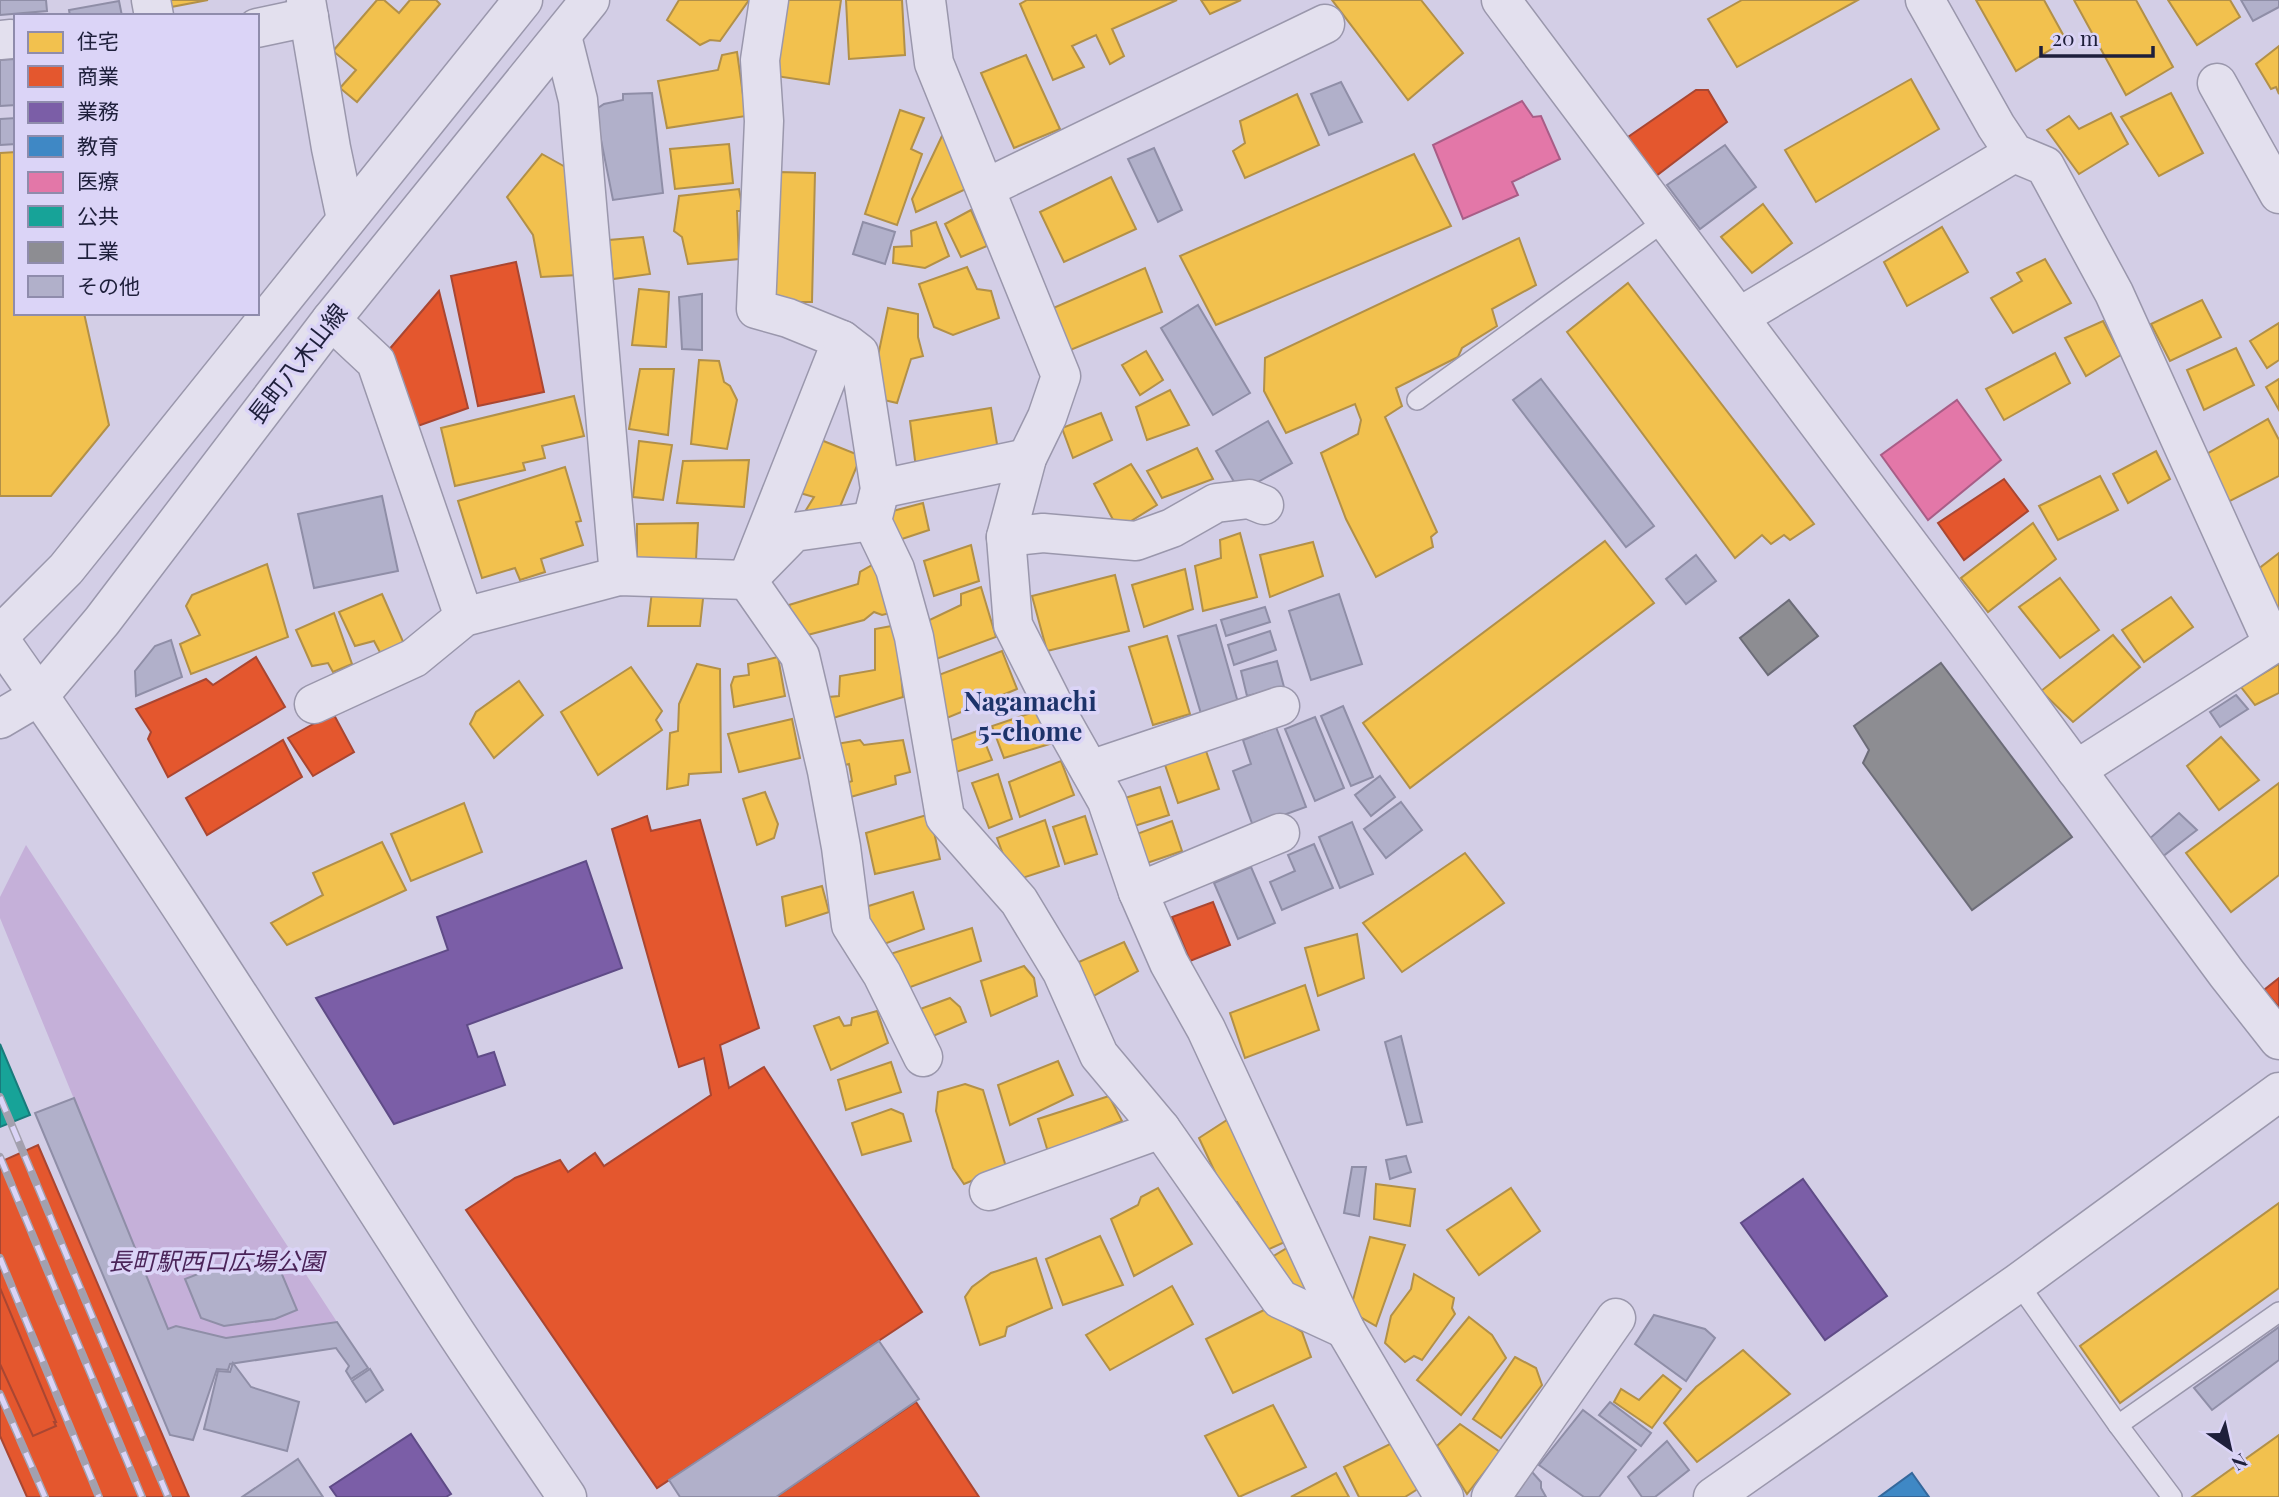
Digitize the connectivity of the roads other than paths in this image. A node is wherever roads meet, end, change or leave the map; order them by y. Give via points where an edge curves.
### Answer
1 (523, 0) edge
2 (590, 0) edge
3 (769, 0) edge
4 (926, 0) edge
5 (1501, 0) edge
6 (1925, 0) edge
7 (308, 8) edge
8 (1325, 24) dead end
9 (259, 27) edge
10 (562, 36) junction
11 (2217, 83) dead end
12 (2014, 153) junction
13 (986, 188) junction
14 (2279, 194) edge
15 (346, 219) junction
16 (1666, 220) junction
17 (1739, 317) junction
18 (331, 320) junction
19 (842, 340) junction
20 (1417, 400) dead end
21 (1027, 458) junction
22 (876, 505) junction
23 (1264, 505) dead end
24 (1006, 537) junction
25 (619, 576) junction
26 (747, 580) junction
27 (464, 617) junction
28 (0, 638) edge
29 (2276, 642) edge
30 (39, 696) junction
31 (314, 704) dead end
32 (1280, 706) dead end
33 (0, 719) edge
34 (1090, 770) junction
35 (2076, 770) junction
36 (1280, 833) dead end
37 (1138, 892) junction
38 (2279, 1040) edge
39 (923, 1057) dead end
40 (2279, 1092) edge
41 (1161, 1129) junction
42 (989, 1191) dead end
43 (2018, 1283) junction
44 (2279, 1312) edge
45 (1616, 1318) dead end
46 (1345, 1329) junction
47 (2118, 1425) junction
48 (567, 1497) edge
49 (1444, 1497) edge
50 (1491, 1497) edge
51 (1713, 1497) edge
52 (2172, 1497) edge

1 - 15 street
2 - 10 street, 長町八木山線
3 - 19 street via 760,60 764,121 756,309
4 - 13 street via 934,64
5 - 16 street
6 - 12 street
7 - 9 street
7 - 15 street
8 - 13 street
10 - 18 street, 長町八木山線
10 - 25 street via 578,100
11 - 14 street
12 - 17 street
12 - 29 street via 2045,166 2115,293
13 - 21 street via 1061,376
15 - 28 street via 66,569
16 - 17 street
16 - 20 lane
17 - 35 street
18 - 27 street via 376,362
18 - 30 street, 長町八木山線 via 102,621
19 - 22 street via 859,352
19 - 26 street
21 - 22 street
21 - 24 street
22 - 26 street via 794,532
22 - 41 street via 914,637 946,817 1019,901 1062,972 1099,1055
23 - 24 street via 1249,499 1216,503 1172,528 1136,541 1043,533
24 - 34 street via 1013,625
25 - 26 street
25 - 27 street
26 - 39 street via 800,656 827,771 851,925 882,974
27 - 31 street via 414,658
28 - 30 street
29 - 35 street
30 - 33 street, 長町八木山線
30 - 48 street via 176,897 444,1315
32 - 34 street
34 - 37 street via 1107,801
35 - 38 street
36 - 37 street
37 - 46 street
40 - 43 street
41 - 42 street
41 - 46 street via 1280,1299
43 - 47 lane
43 - 51 street
44 - 47 lane
45 - 50 street
46 - 49 street
47 - 52 lane

